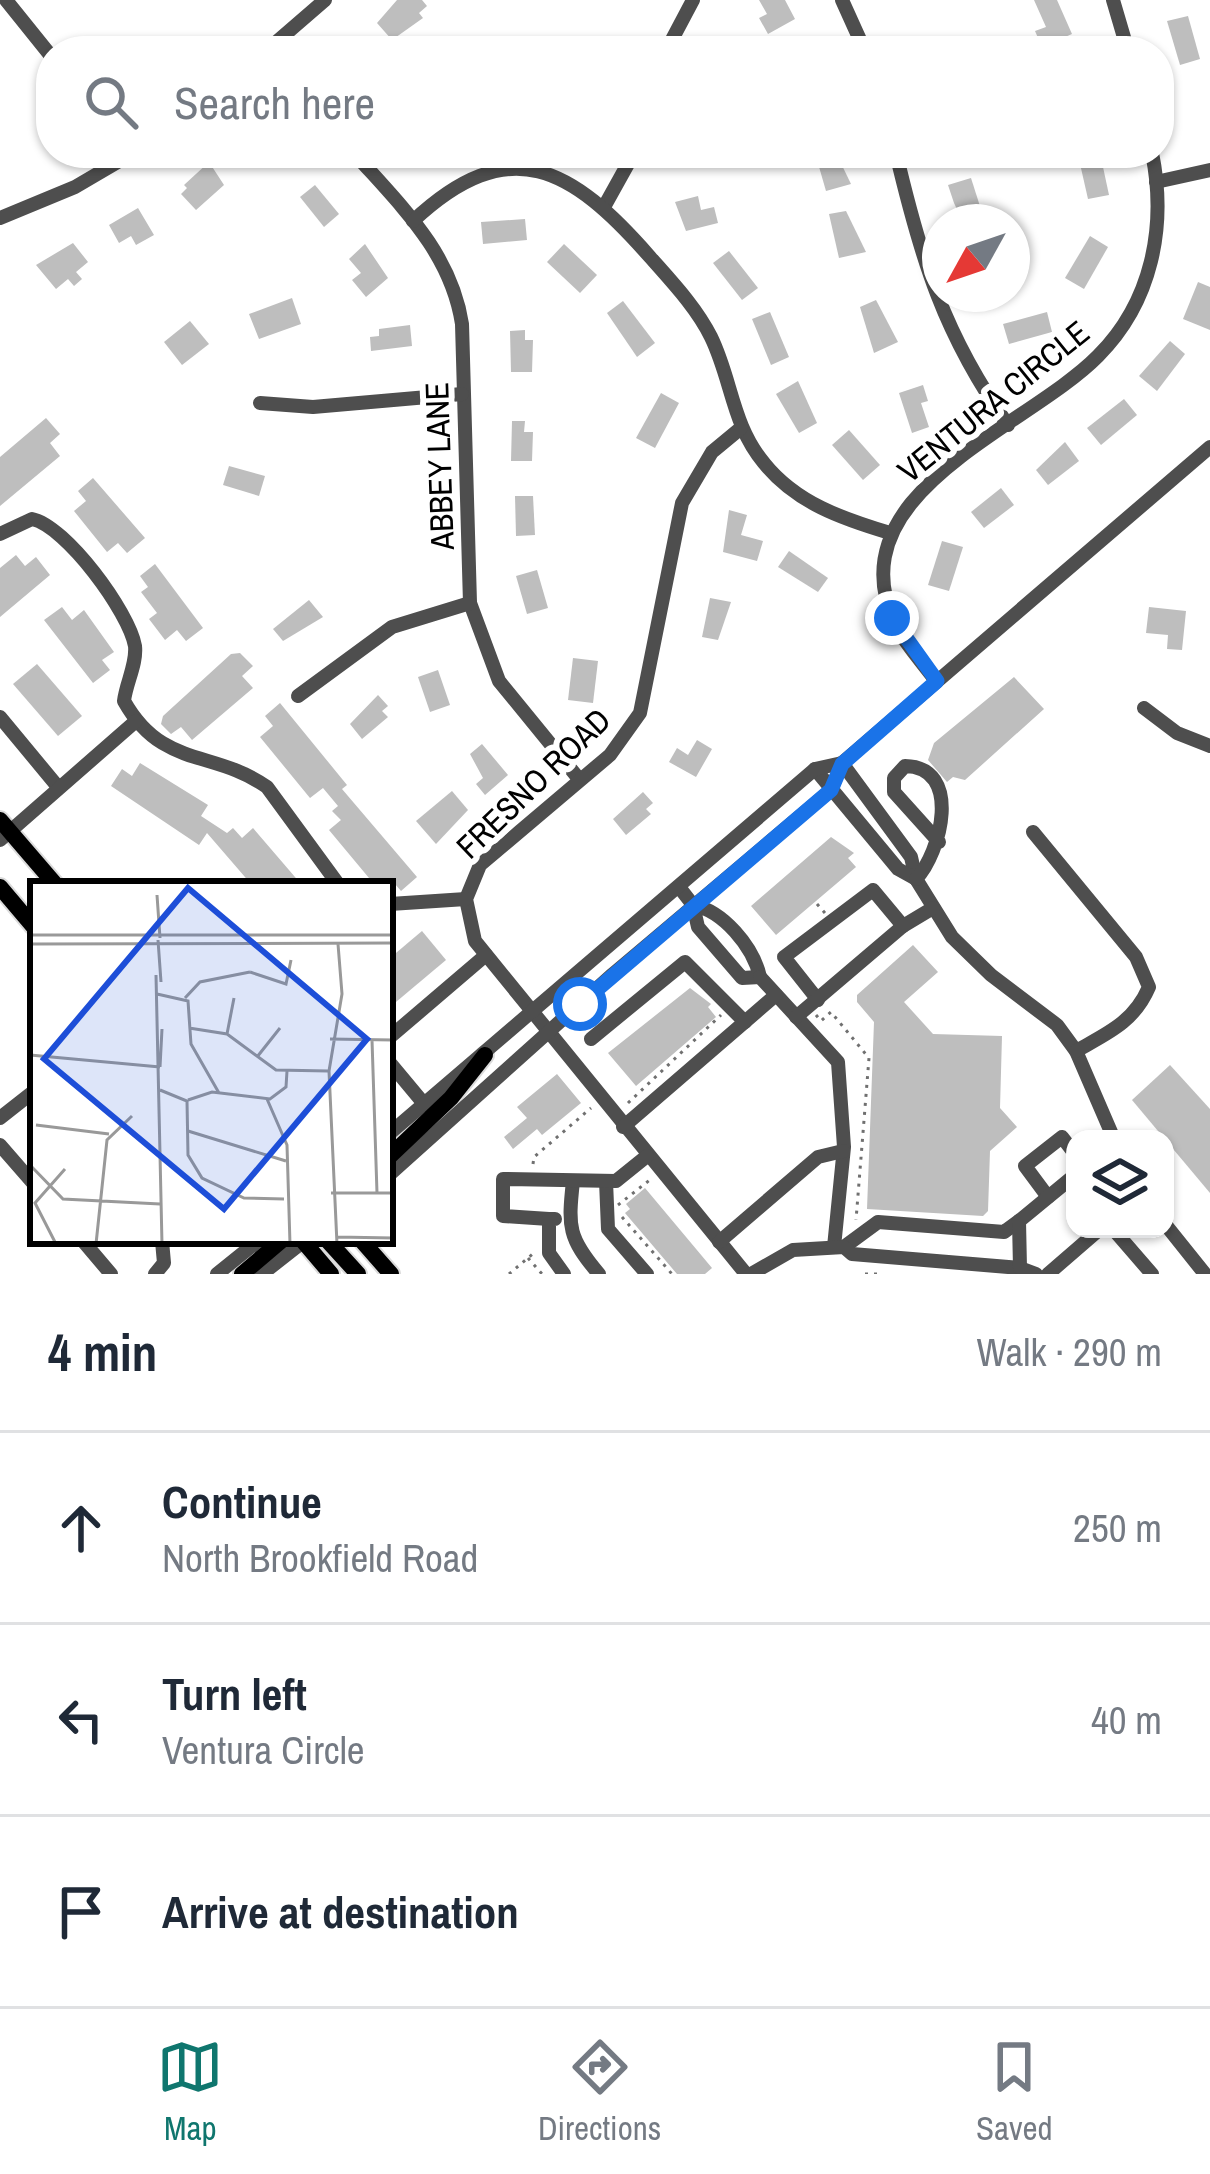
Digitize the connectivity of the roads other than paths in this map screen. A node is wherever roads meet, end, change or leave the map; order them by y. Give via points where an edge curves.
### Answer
1 (5, 0) edge
2 (325, 0) edge
3 (693, 0) edge
4 (842, 0) edge
5 (1113, 0) edge
6 (285, 36) edge
7 (674, 36) edge
8 (858, 36) edge
9 (1124, 36) edge
10 (36, 38) edge
11 (108, 168) edge
12 (367, 168) edge
13 (626, 168) edge
14 (900, 168) edge
15 (1154, 168) edge
16 (1210, 170) edge
17 (1156, 182) junction
18 (604, 206) junction
19 (0, 218) edge
20 (413, 220) junction
21 (462, 394) junction
22 (260, 404) dead end
23 (1008, 425) junction
24 (740, 428) junction
25 (1210, 447) edge
26 (890, 533) junction
27 (0, 534) edge
28 (470, 603) junction
29 (937, 681) junction
30 (298, 696) dead end
31 (1144, 708) dead end
32 (0, 717) edge
33 (136, 721) junction
34 (1210, 746) edge
35 (842, 764) junction
36 (815, 769) junction
37 (579, 779) junction
38 (58, 787) junction
39 (831, 790) junction
40 (3, 830) edge
41 (1033, 832) dead end
42 (939, 842) junction
43 (916, 879) junction
44 (52, 881) edge
45 (336, 881) edge
46 (0, 886) edge
47 (679, 887) junction
48 (466, 899) junction
49 (393, 904) edge
50 (693, 905) junction
51 (934, 908) junction
52 (30, 922) edge
53 (903, 926) junction
54 (486, 955) junction
55 (760, 976) junction
56 (776, 995) junction
57 (818, 1000) junction
58 (534, 1014) junction
59 (796, 1017) junction
60 (745, 1022) junction
61 (551, 1030) junction
62 (393, 1034) edge
63 (592, 1040) dead end
64 (1076, 1052) junction
65 (485, 1055) junction
66 (393, 1071) edge
67 (30, 1094) edge
68 (425, 1105) junction
69 (0, 1118) edge
70 (619, 1122) junction
71 (1110, 1130) edge
72 (393, 1131) edge
73 (1066, 1142) edge
74 (0, 1145) edge
75 (844, 1151) junction
76 (393, 1153) edge
77 (647, 1156) junction
78 (393, 1171) edge
79 (30, 1180) edge
80 (573, 1180) junction
81 (606, 1181) junction
82 (1066, 1182) edge
83 (1048, 1197) junction
84 (548, 1219) junction
85 (568, 1219) junction
86 (1019, 1220) junction
87 (1174, 1235) edge
88 (1090, 1238) edge
89 (1121, 1238) edge
90 (719, 1242) junction
91 (86, 1244) edge
92 (162, 1244) edge
93 (254, 1244) edge
94 (277, 1244) edge
95 (299, 1244) edge
96 (306, 1244) edge
97 (331, 1244) edge
98 (365, 1244) edge
99 (839, 1247) junction
100 (1020, 1268) junction
101 (111, 1274) edge
102 (155, 1274) edge
103 (217, 1274) edge
104 (242, 1274) edge
105 (262, 1274) edge
106 (331, 1274) edge
107 (358, 1274) edge
108 (391, 1274) edge
109 (564, 1274) edge
110 (599, 1274) edge
111 (647, 1274) edge
112 (748, 1274) edge
113 (1036, 1274) edge
114 (1048, 1274) edge
115 (1152, 1274) edge
116 (1205, 1274) edge

1 - 10 street
2 - 6 street
3 - 7 street
4 - 8 street
5 - 9 street
11 - 19 street
12 - 20 street, ABBEY LANE
13 - 18 street
14 - 23 street via 942,316
15 - 17 street, VENTURA CIRCLE
16 - 17 street
17 - 23 street, VENTURA CIRCLE via 1152,262 1120,329 1086,367
18 - 20 street via 540,172 502,169 470,176
18 - 24 street via 706,326
20 - 21 street, ABBEY LANE via 440,256 459,306
21 - 22 street
21 - 28 street, ABBEY LANE
23 - 26 street, VENTURA CIRCLE via 920,493
24 - 26 street via 793,492
24 - 37 street, FRESNO ROAD via 712,452 682,503 640,713
25 - 29 street
26 - 29 street, VENTURA CIRCLE via 884,565 892,618
27 - 33 street via 32,519 69,542 132,632 136,655 124,701
28 - 30 street via 392,627
28 - 37 street, ABBEY LANE via 499,681
29 - 35 street
31 - 34 street
32 - 38 street
33 - 38 street
33 - 45 street via 161,746 267,787
35 - 36 street
35 - 39 street
35 - 43 street via 911,857
36 - 39 street
36 - 47 street
37 - 48 street, FRESNO ROAD via 480,865
38 - 40 street
39 - 43 street via 898,869
39 - 50 street
40 - 44 main road
41 - 64 street via 1136,957 1149,987 1139,1010
42 - 42 street via 938,789 920,768 905,766 894,791
42 - 43 street
43 - 51 street
46 - 52 main road
47 - 50 street
47 - 58 street
48 - 49 street
48 - 54 street, FRESNO ROAD via 467,923
50 - 55 street via 714,910
50 - 55 street via 698,927 742,978
50 - 61 street
51 - 53 street
51 - 64 street via 952,937 1057,1025
53 - 57 street
53 - 57 street via 872,890 784,957
54 - 58 street, FRESNO ROAD
54 - 62 street
55 - 56 street
56 - 59 street
56 - 60 street
57 - 59 street
58 - 61 street, FRESNO ROAD
58 - 65 street
59 - 75 street via 838,1062
60 - 63 street via 685,962
60 - 70 street
61 - 70 street, FRESNO ROAD
61 - 78 street
64 - 71 street
65 - 68 street
65 - 76 main road
66 - 68 street
67 - 69 street
68 - 72 street
70 - 77 street, FRESNO ROAD
73 - 83 street via 1062,1137 1025,1166
74 - 79 street
75 - 90 street via 818,1157
75 - 99 street
77 - 81 street
77 - 90 street, FRESNO ROAD
80 - 81 street
80 - 84 street via 503,1180 500,1212
80 - 85 street
81 - 111 street via 608,1228
82 - 83 street
83 - 86 street
84 - 85 street
84 - 109 street via 549,1253
85 - 110 street via 573,1244
86 - 99 street via 1004,1232 878,1222
86 - 100 street
87 - 116 street
88 - 114 street
89 - 115 street
90 - 112 street, FRESNO ROAD
91 - 101 street
92 - 102 street via 164,1263
93 - 103 street
94 - 104 main road
95 - 105 street
96 - 106 main road
97 - 107 main road
98 - 108 main road
99 - 100 street
99 - 112 street via 793,1250
100 - 113 street

